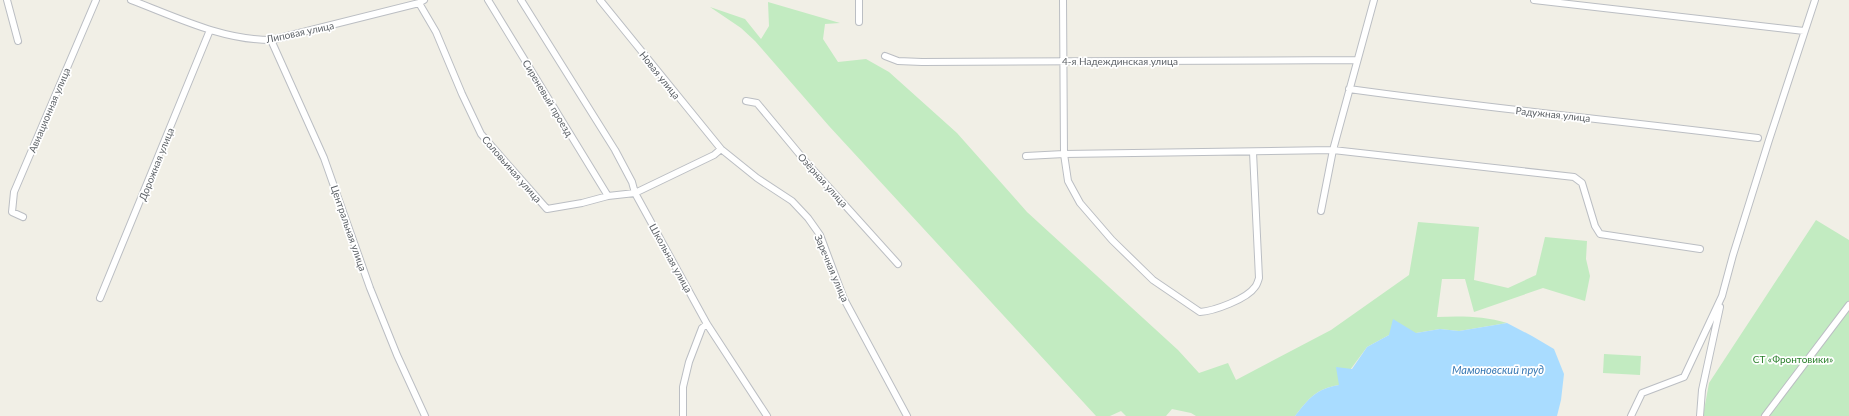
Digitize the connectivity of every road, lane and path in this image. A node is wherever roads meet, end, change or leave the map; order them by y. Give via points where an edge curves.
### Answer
1 (7, 0) edge
2 (96, 0) edge
3 (131, 0) edge
4 (488, 0) edge
5 (521, 0) edge
6 (600, 0) edge
7 (859, 0) edge
8 (1063, 0) edge
9 (1374, 0) edge
10 (1534, 0) edge
11 (1815, 0) edge
12 (421, 2) edge
13 (859, 22) dead end
14 (210, 30) junction
15 (1804, 31) junction
16 (271, 40) junction
17 (18, 41) dead end
18 (885, 56) dead end
19 (1063, 60) junction
20 (1357, 60) junction
21 (1349, 89) junction
22 (746, 101) dead end
23 (1758, 138) dead end
24 (721, 149) junction
25 (1333, 150) junction
26 (1253, 152) junction
27 (1064, 154) junction
28 (1026, 156) dead end
29 (635, 193) junction
30 (608, 196) junction
31 (1322, 211) dead end
32 (23, 217) dead end
33 (1700, 249) dead end
34 (898, 264) dead end
35 (1722, 296) junction
36 (100, 298) dead end
37 (1849, 305) edge
38 (707, 324) junction
39 (425, 416) edge
40 (684, 416) edge
41 (767, 416) edge
42 (907, 416) edge
43 (1631, 416) edge
44 (1700, 416) edge
45 (1765, 416) edge

1 - 17 street
2 - 32 street, Авиационная улица via 14,192 12,212
3 - 14 street, Липовая улица
4 - 30 street, Сиреневый проезд
5 - 29 street, Школьная улица via 615,150
6 - 24 street, Новая улица
7 - 13 street
8 - 19 street
9 - 20 street
10 - 15 street
11 - 15 street
12 - 16 street, Липовая улица
12 - 30 street, Соловьиная улица via 481,134 547,209 582,204
14 - 16 street, Липовая улица via 252,40
14 - 36 street, Дорожная улица
15 - 35 street
16 - 39 street, Центральная улица via 324,158 370,288
18 - 19 street, 4-я Надеждинская улица via 898,61 922,62
19 - 20 street, 4-я Надеждинская улица
19 - 27 street
20 - 21 street
21 - 23 street, Радужная улица via 1480,107
21 - 25 street
22 - 34 street, Озёрная улица via 757,103 806,162
24 - 29 street, Соловьиная улица
24 - 42 street, Заречная улица via 757,178 792,201 820,236 844,299
25 - 26 street
25 - 31 street
25 - 33 street via 1574,177 1582,184 1600,234
26 - 27 street
26 - 27 street via 1259,278 1249,294 1212,311 1200,312 1144,272 1080,203 1068,181
27 - 28 street
29 - 30 street, Соловьиная улица
29 - 38 street, Школьная улица
35 - 43 street via 1684,378 1642,393
35 - 44 street via 1702,390
37 - 45 street
38 - 40 street via 702,328 682,387
38 - 41 street, Школьная улица

